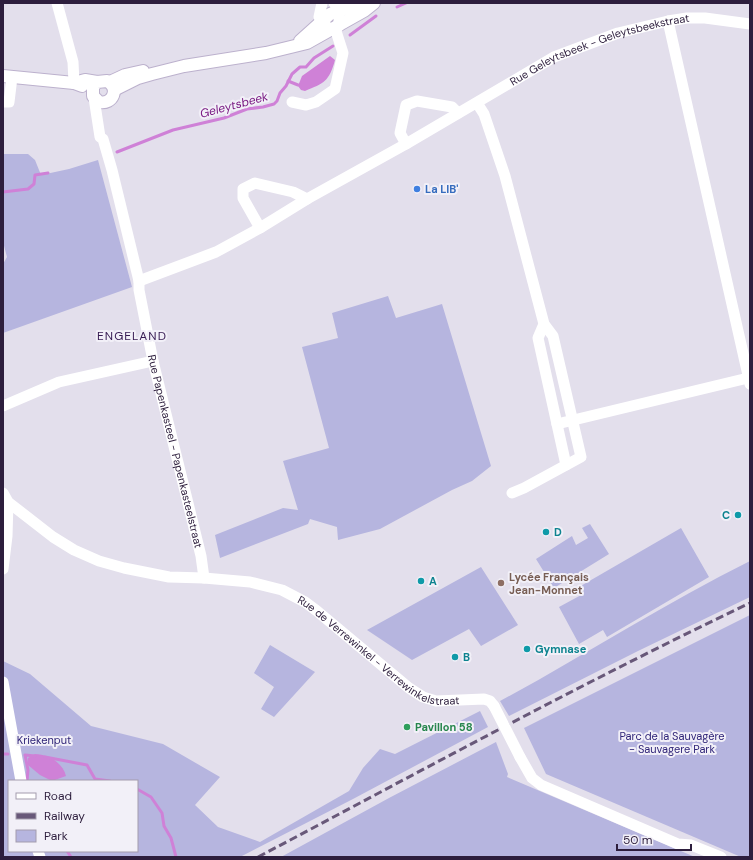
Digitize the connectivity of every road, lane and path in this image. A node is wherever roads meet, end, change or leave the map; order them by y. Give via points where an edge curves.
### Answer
1 (57, 3) edge
2 (322, 3) edge
3 (369, 3) edge
4 (374, 3) edge
5 (337, 7) edge
6 (668, 21) junction
7 (750, 24) edge
8 (331, 26) junction
9 (8, 77) edge
10 (74, 83) junction
11 (112, 86) junction
12 (97, 93) junction
13 (3, 102) edge
14 (292, 102) dead end
15 (477, 103) junction
16 (458, 113) junction
17 (406, 144) junction
18 (306, 199) junction
19 (260, 228) junction
20 (139, 281) junction
21 (544, 324) junction
22 (153, 361) junction
23 (749, 381) edge
24 (3, 406) edge
25 (572, 420) junction
26 (557, 424) junction
27 (566, 465) junction
28 (512, 493) dead end
29 (6, 498) edge
30 (3, 569) edge
31 (204, 578) junction
32 (3, 682) edge
33 (21, 780) edge
34 (721, 857) edge

1 - 10 street via 73,62
2 - 8 street via 319,17
3 - 5 main road
4 - 8 main road via 364,12
5 - 8 street
5 - 8 main road via 330,14
6 - 7 street, Rue Geleytsbeek - Geleytsbeekstraat via 704,18
6 - 15 street, Rue Geleytsbeek - Geleytsbeekstraat via 618,33 554,56
6 - 23 street
8 - 11 main road via 296,45 266,54 184,66
8 - 14 street via 343,53 334,89 316,102 306,105
9 - 10 main road
9 - 13 street via 9,102
10 - 12 main road
11 - 12 main road via 104,80
11 - 12 main road via 112,98
12 - 20 street, Rue Papenkasteel - Papenkasteelstraat via 100,137 103,139 112,170
15 - 16 street, Rue Geleytsbeek - Geleytsbeekstraat
15 - 21 street via 484,114 505,176
16 - 17 street, Rue Geleytsbeek - Geleytsbeekstraat
16 - 17 street via 452,107 417,101 406,105 400,133
17 - 18 street, Rue Geleytsbeek - Geleytsbeekstraat
18 - 19 street, Rue Geleytsbeek - Geleytsbeekstraat
18 - 19 street via 293,192 255,183 243,189 243,198
19 - 20 street, Rue Geleytsbeek - Geleytsbeekstraat via 216,252
20 - 22 street, Rue Papenkasteel - Papenkasteelstraat
21 - 25 street via 553,336
21 - 26 street via 538,338
22 - 24 street via 59,382
22 - 31 street, Rue Papenkasteel - Papenkasteelstraat
23 - 25 street
25 - 26 street
25 - 27 street via 581,457
26 - 27 street
27 - 28 street
29 - 30 street via 7,536
29 - 31 street, Rue de Verrewinkel - Verrewinkelstraat via 53,537 88,557 156,575
31 - 34 street, Rue de Verrewinkel - Verrewinkelstraat, bridge via 250,582 282,590 305,602 423,697 436,701 490,701 532,778 541,785 678,844 691,845
32 - 33 street

